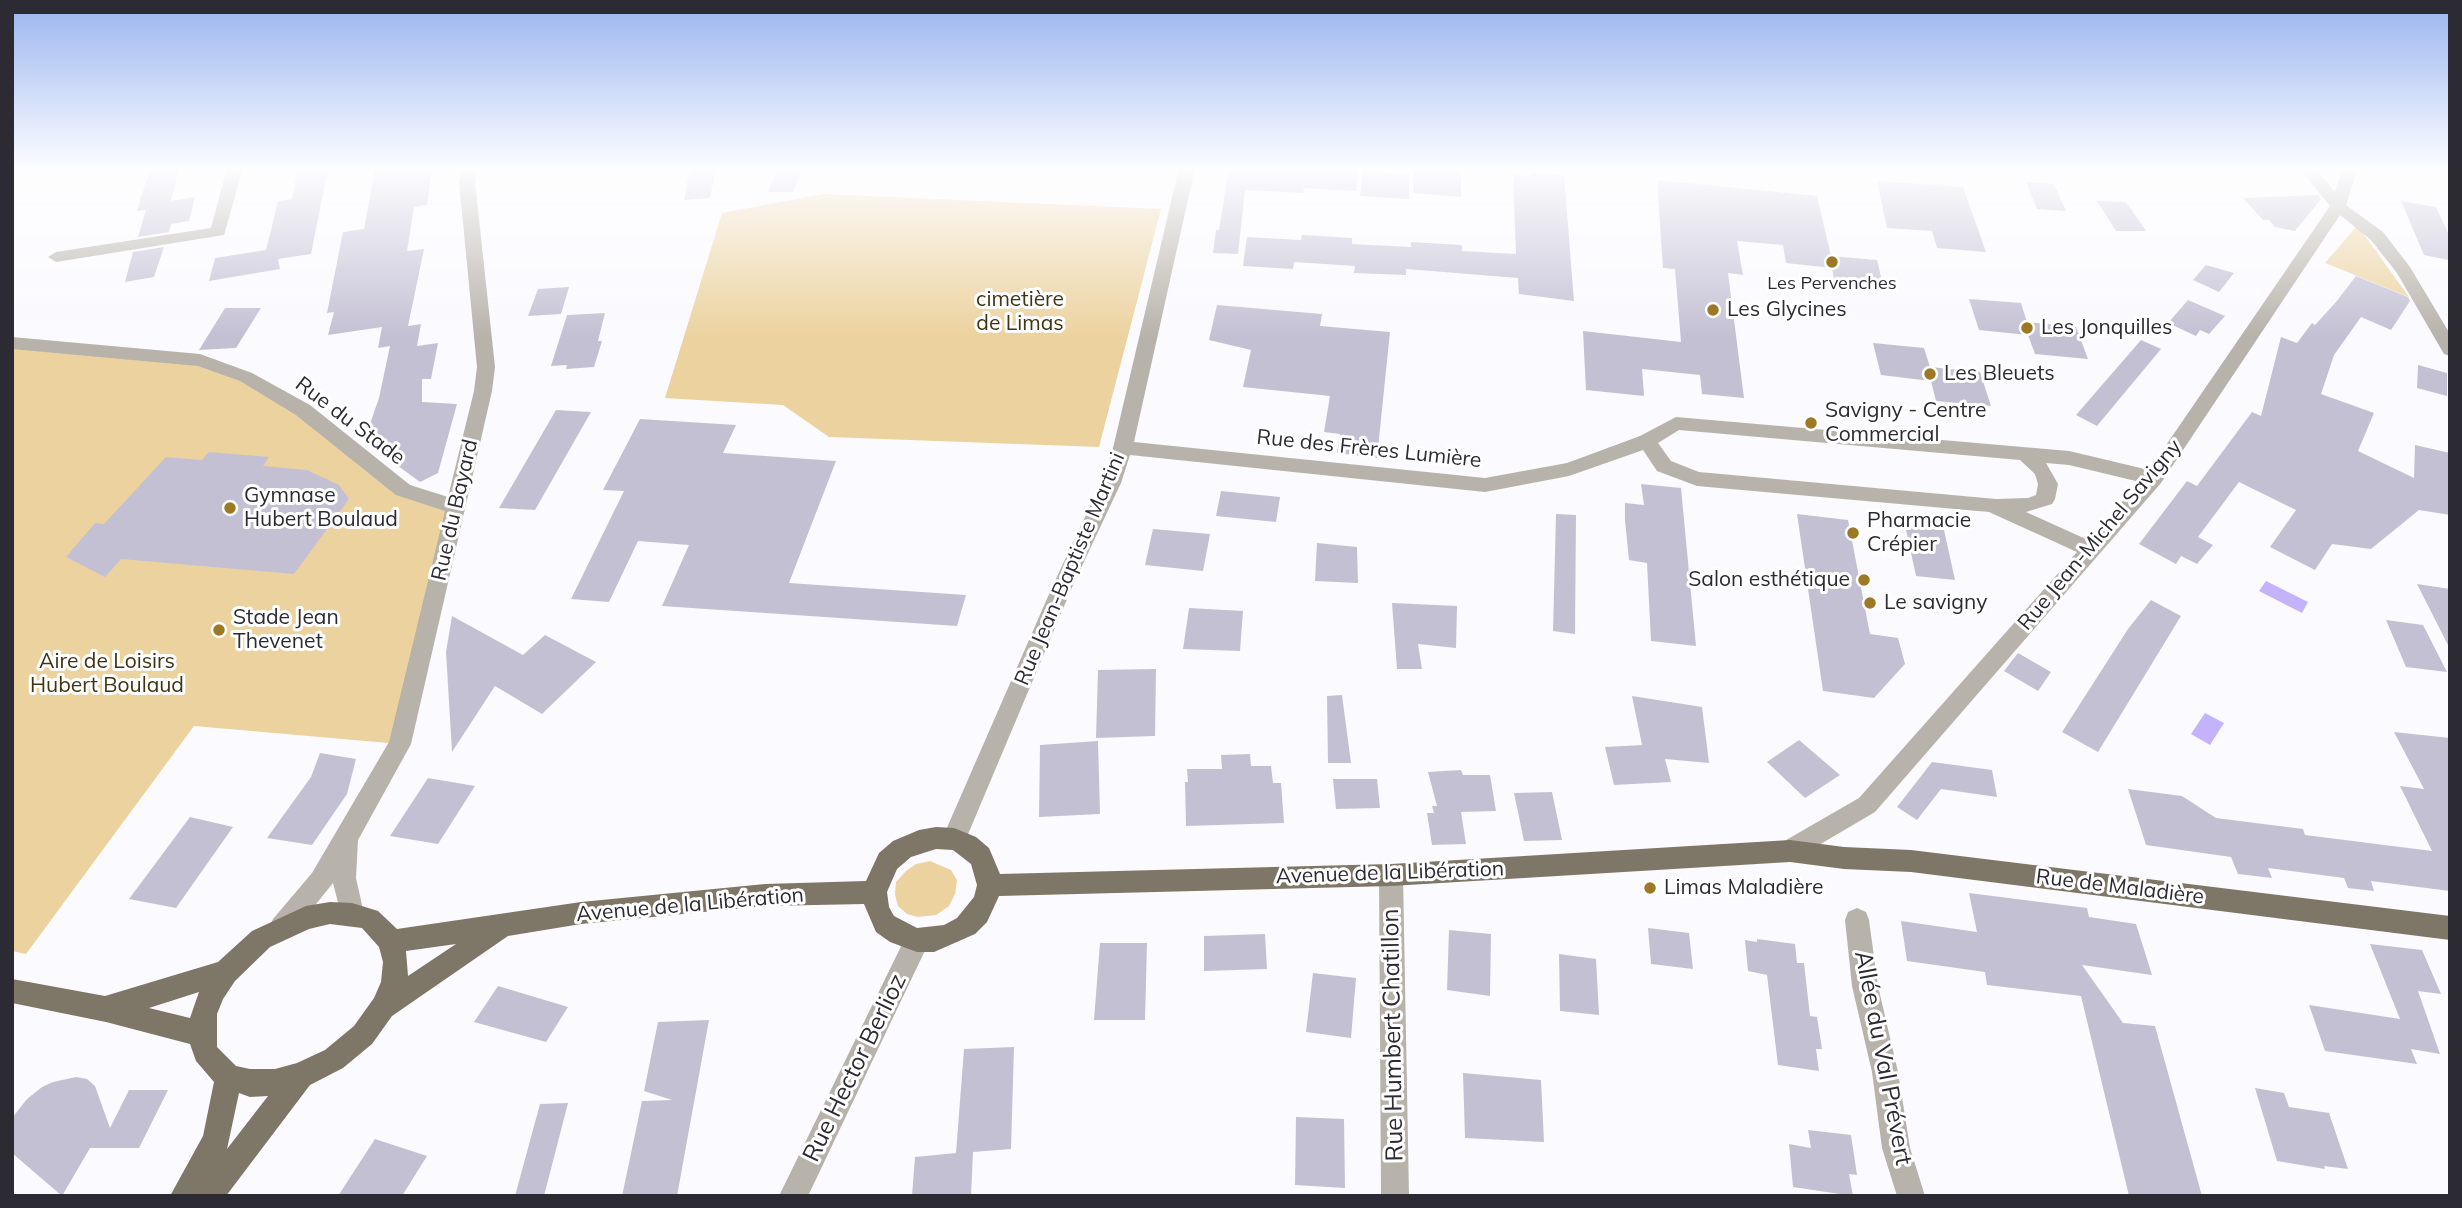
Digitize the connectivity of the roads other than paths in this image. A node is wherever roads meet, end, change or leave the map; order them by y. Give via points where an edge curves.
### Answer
1 (220, 224) edge
2 (471, 224) edge
3 (1174, 224) edge
4 (2326, 224) edge
5 (2362, 224) edge
6 (56, 257) dead end
7 (12, 342) edge
8 (2450, 350) edge
9 (1647, 442) junction
10 (1124, 447) junction
11 (2025, 454) junction
12 (2154, 478) junction
13 (1992, 505) junction
14 (455, 507) junction
15 (2091, 550) junction
16 (348, 837) junction
17 (954, 839) junction
18 (1790, 851) junction
19 (1391, 875) junction
20 (989, 885) junction
21 (875, 892) junction
22 (352, 914) junction
23 (1857, 920) dead end
24 (505, 926) junction
25 (282, 927) junction
26 (2450, 928) edge
27 (917, 940) junction
28 (391, 942) junction
29 (226, 972) junction
30 (12, 991) edge
31 (383, 1007) junction
32 (106, 1009) junction
33 (202, 1034) junction
34 (300, 1076) junction
35 (229, 1077) junction
36 (184, 1196) edge
37 (208, 1196) edge
38 (793, 1196) edge
39 (1395, 1196) edge
40 (1911, 1196) edge

1 - 6 street via 218,232
2 - 14 street, Rue du Bayard via 486,367
3 - 10 street, Rue Jean-Baptiste Martini
4 - 12 street, Rue Jean-Michel Savigny
5 - 8 street via 2404,271
7 - 14 street, Rue du Stade via 200,360 223,368 303,410 403,490
9 - 10 street, Rue des Frères Lumière via 1569,470 1485,485
9 - 11 street, Rue des Frères Lumière via 1676,423
9 - 13 street via 1664,466 1697,479
10 - 17 street, Rue Jean-Baptiste Martini
11 - 12 street, Rue des Frères Lumière via 2069,458
11 - 13 street via 2043,471 2048,484 2045,499 2029,505
12 - 15 street, Rue Jean-Michel Savigny
13 - 15 street
14 - 16 street, Rue du Bayard via 400,744
15 - 18 street, Rue Jean-Michel Savigny via 1867,805
16 - 22 street, Rue du Bayard via 344,878
16 - 25 street, Rue du Bayard via 321,881
17 - 20 main road via 980,856
17 - 21 main road via 928,839 902,849 884,869
18 - 19 main road, Avenue de la Libération
18 - 26 main road, Rue de Maladière via 1912,861
19 - 20 main road, Avenue de la Libération
19 - 39 street, Rue Humbert Chatillon
20 - 27 main road via 986,900 966,926 934,940
21 - 24 main road, Avenue de la Libération via 765,895
21 - 27 main road via 885,924
22 - 25 main road via 330,913
22 - 28 main road via 369,919
23 - 40 street, Allée du Val Prévert via 1896,1148
24 - 28 main road, Avenue de la Libération
24 - 31 main road
25 - 29 main road
27 - 38 street, Rue Hector Berlioz
28 - 31 main road via 396,962 394,983
29 - 32 main road
29 - 33 main road via 212,992
30 - 32 main road
31 - 34 main road via 363,1035 334,1059
32 - 33 main road
33 - 35 main road via 205,1052
34 - 35 main road via 250,1083
34 - 37 main road
35 - 36 main road via 216,1141

